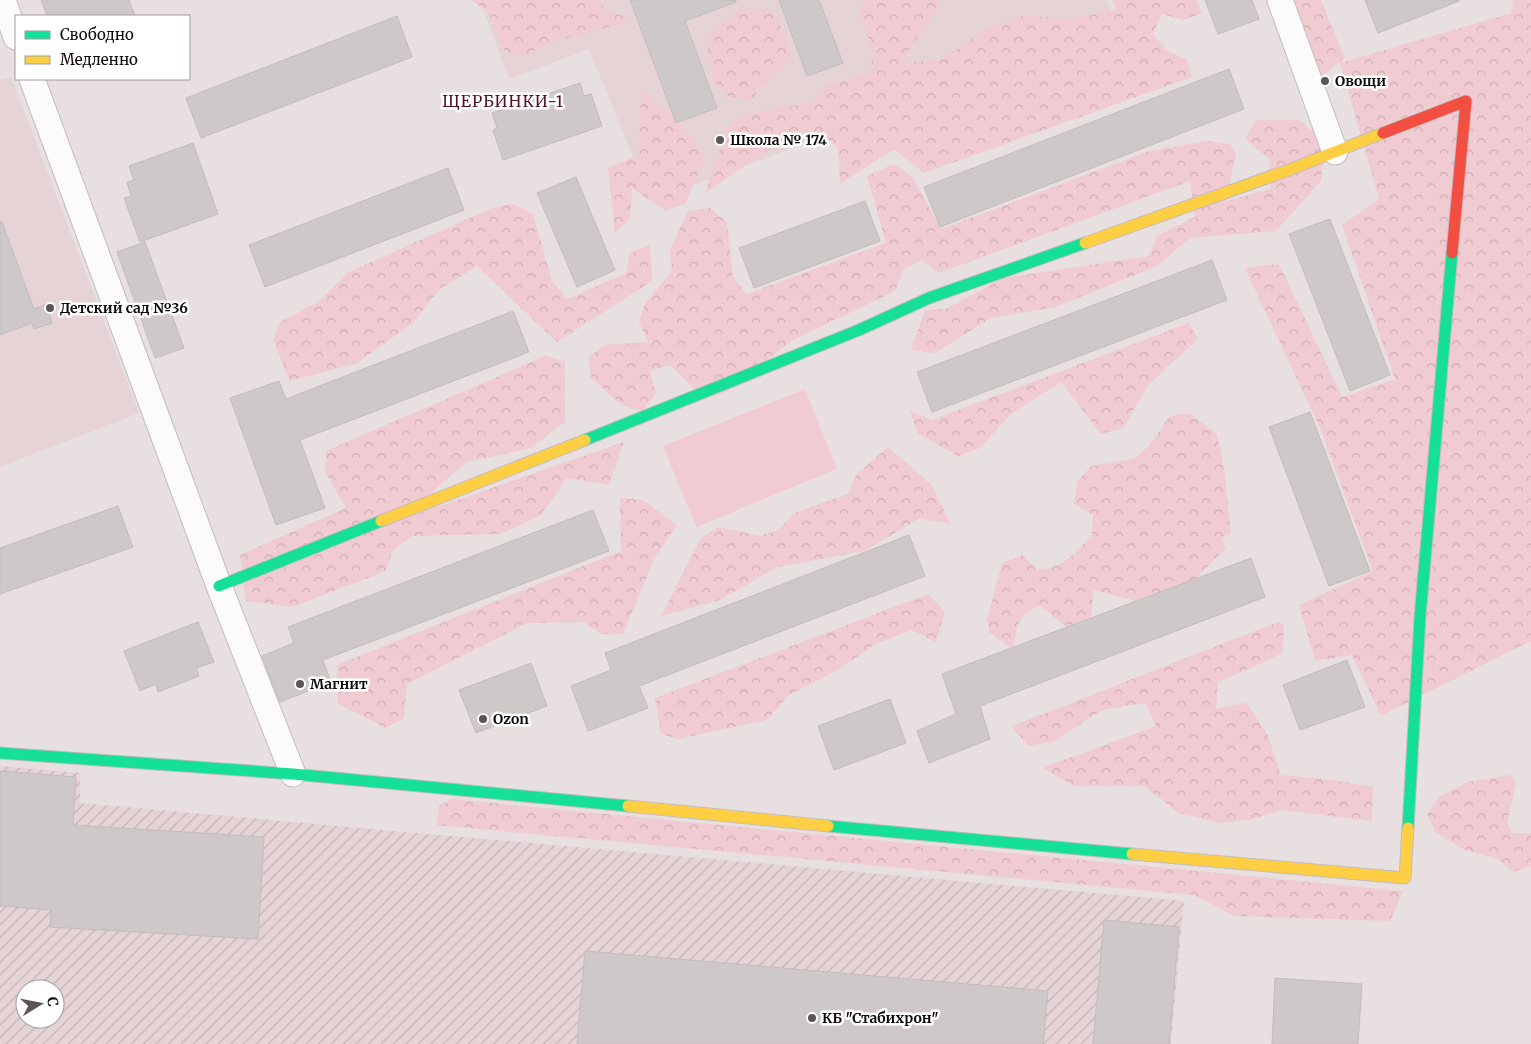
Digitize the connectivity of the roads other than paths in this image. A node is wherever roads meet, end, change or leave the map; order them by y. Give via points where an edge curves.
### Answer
1 (3, 0) edge
2 (1280, 0) edge
3 (15, 33) edge
4 (32, 80) edge
5 (1335, 152) junction
6 (219, 586) junction
7 (0, 753) edge
8 (292, 774) junction

1 - 3 street
2 - 5 street
4 - 6 street
5 - 6 street via 929,298 859,330
5 - 8 street via 1466,101 1420,617 1405,878
6 - 8 street
7 - 8 street

